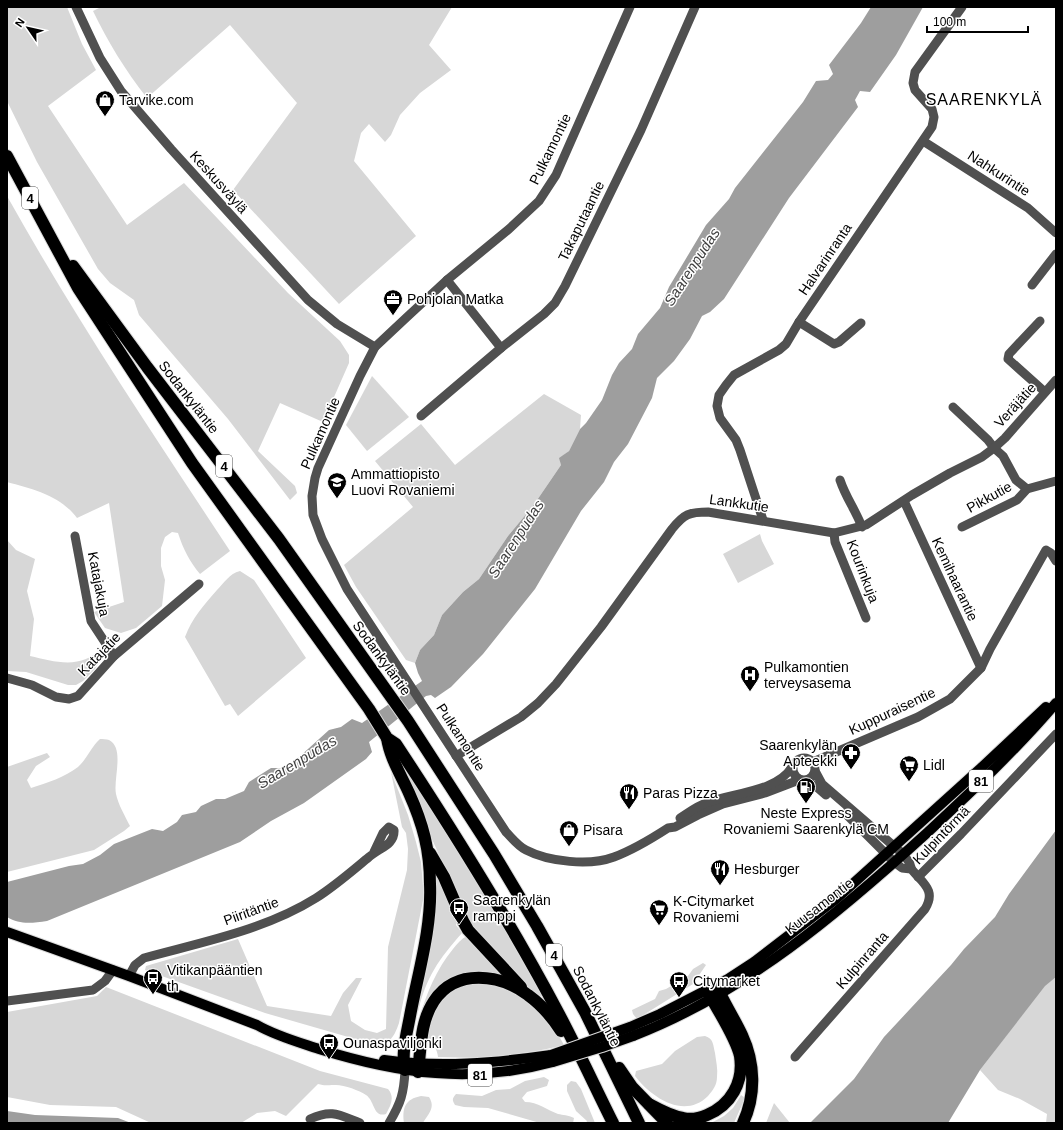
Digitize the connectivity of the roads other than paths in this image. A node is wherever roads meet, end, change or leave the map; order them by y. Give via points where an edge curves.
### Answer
1 (76, 7) edge
2 (630, 7) edge
3 (695, 7) edge
4 (962, 7) edge
5 (923, 141) junction
6 (7, 156) edge
7 (1056, 233) edge
8 (53, 240) junction
9 (1056, 254) edge
10 (447, 280) junction
11 (1032, 285) dead end
12 (1040, 321) dead end
13 (799, 322) junction
14 (861, 323) dead end
15 (375, 347) junction
16 (501, 348) junction
17 (1056, 380) edge
18 (1046, 392) junction
19 (953, 407) dead end
20 (420, 416) dead end
21 (994, 448) junction
22 (840, 480) dead end
23 (1056, 481) edge
24 (1027, 490) junction
25 (904, 501) junction
26 (763, 520) junction
27 (862, 527) junction
28 (962, 527) dead end
29 (834, 533) junction
30 (76, 536) dead end
31 (1056, 561) edge
32 (199, 584) dead end
33 (866, 618) dead end
34 (114, 656) junction
35 (981, 668) junction
36 (7, 678) edge
37 (1056, 698) edge
38 (1056, 703) edge
39 (1056, 734) edge
40 (387, 738) junction
41 (456, 756) junction
42 (792, 767) junction
43 (814, 767) junction
44 (802, 780) junction
45 (668, 828) junction
46 (894, 846) junction
47 (428, 849) junction
48 (374, 852) dead end
49 (886, 854) junction
50 (903, 854) junction
51 (894, 862) junction
52 (911, 869) junction
53 (918, 877) junction
54 (7, 932) edge
55 (113, 970) junction
56 (129, 976) junction
57 (714, 992) junction
58 (528, 994) junction
59 (7, 1001) edge
60 (570, 1036) junction
61 (795, 1057) dead end
62 (608, 1059) junction
63 (404, 1066) junction
64 (418, 1067) junction
65 (649, 1104) junction
66 (310, 1119) dead end
67 (360, 1123) edge
68 (389, 1123) edge
69 (613, 1123) edge
70 (640, 1123) edge
71 (667, 1123) edge
72 (743, 1123) edge

1 - 15 street, Keskusväylä via 100,58 121,91 171,149 308,300 338,324
2 - 10 street, Pulkamontie via 556,175 539,201
3 - 16 street, Takaputaantie via 641,130 565,286 555,303 544,314
4 - 5 street, Halvarinranta via 915,72 915,90 932,109 934,117 932,127
5 - 7 street, Nahkurintie via 1028,208
5 - 13 street, Halvarinranta
6 - 8 highway, Sodankyläntie / 4
8 - 40 highway, Sodankyläntie / 4 via 78,288 192,463 369,709
8 - 62 highway, Sodankyläntie / 4 via 279,539 408,721 537,926
9 - 11 street
10 - 15 street, Pulkamontie
10 - 16 street
12 - 18 street via 1009,354 1008,359
13 - 14 street via 834,344
13 - 26 street, Halvarinranta via 786,344 734,375 719,395 717,406 720,418 736,440
15 - 41 street, Pulkamontie via 318,468 312,496 312,515 347,588
16 - 20 street, Takaputaantie
17 - 18 street, Veräjätie
18 - 21 street, Veräjätie
19 - 21 street
21 - 24 street via 1003,456 1016,480
21 - 25 street, Lankkutie
22 - 27 street
23 - 24 street
24 - 28 street, Pikkutie via 1017,500
25 - 27 street, Lankkutie
25 - 35 street, Kemihaarantie
26 - 29 street, Lankkutie
26 - 41 street, Lankkutie via 708,512 693,512 681,518 556,684 521,717
27 - 29 street, Lankkutie
29 - 33 street, Kourinkuja via 835,542
30 - 34 street, Katajakuja via 91,621
31 - 35 street, Kuppuraisentie via 1046,550
32 - 34 street, Katajatie
34 - 36 street, Katajatie via 78,696 69,699 56,697 32,685
35 - 43 street, Kuppuraisentie via 950,699
37 - 46 main road, Kuusamontie / 81
38 - 50 main road, Kuusamontie / 81 via 960,802
39 - 53 street, Kulpintörmä
40 - 47 highway via 389,751 416,809
40 - 60 highway, Sodankyläntie / 4 via 396,744 463,846 524,950
41 - 45 street, Pulkamontie via 506,832 525,849 535,854 561,860 607,859 627,852
42 - 43 street via 795,761 806,758
42 - 44 street via 793,774
42 - 45 street, Pulkamontie via 776,782 704,804
43 - 44 street via 812,777
43 - 46 street via 822,784
44 - 45 street, Pulkamontie via 723,804
44 - 49 street via 818,788
46 - 49 main road, Kuusamontie / 81
46 - 50 street
47 - 58 highway via 468,930
47 - 63 highway via 430,908
48 - 56 street, Piiritäntie via 332,888 291,912 228,935 144,958 135,965
49 - 51 street
49 - 57 main road, Kuusamontie / 81 via 836,899
50 - 51 main road, Kuusamontie / 81
50 - 52 street, Kulpintörmä
51 - 52 street, Kulpintörmä via 902,868
51 - 57 main road, Kuusamontie / 81 via 808,934 742,980
52 - 53 street, Kulpintörmä
53 - 61 street, Kulpinranta via 929,892 930,898 925,909
54 - 55 main road
55 - 56 main road
55 - 59 street via 105,981 93,990
56 - 63 main road via 257,1024 268,1025 341,1050
57 - 64 main road, Kuusamontie / 81, bridge via 677,1016 631,1032 602,1047 552,1058 520,1070 482,1074
57 - 65 highway via 740,1055 740,1071 734,1092 721,1107 693,1118 684,1119 669,1115
57 - 72 highway via 741,1034 750,1058 751,1101
58 - 60 highway via 545,1009 561,1031
58 - 64 highway via 509,983 487,977 466,978 449,986 434,1001 422,1029
60 - 69 highway, Sodankyläntie / 4
62 - 65 highway via 616,1063 632,1087
62 - 70 highway, Sodankyläntie / 4
63 - 64 main road, 81
63 - 68 street via 402,1095
65 - 71 highway
66 - 67 street via 327,1113

